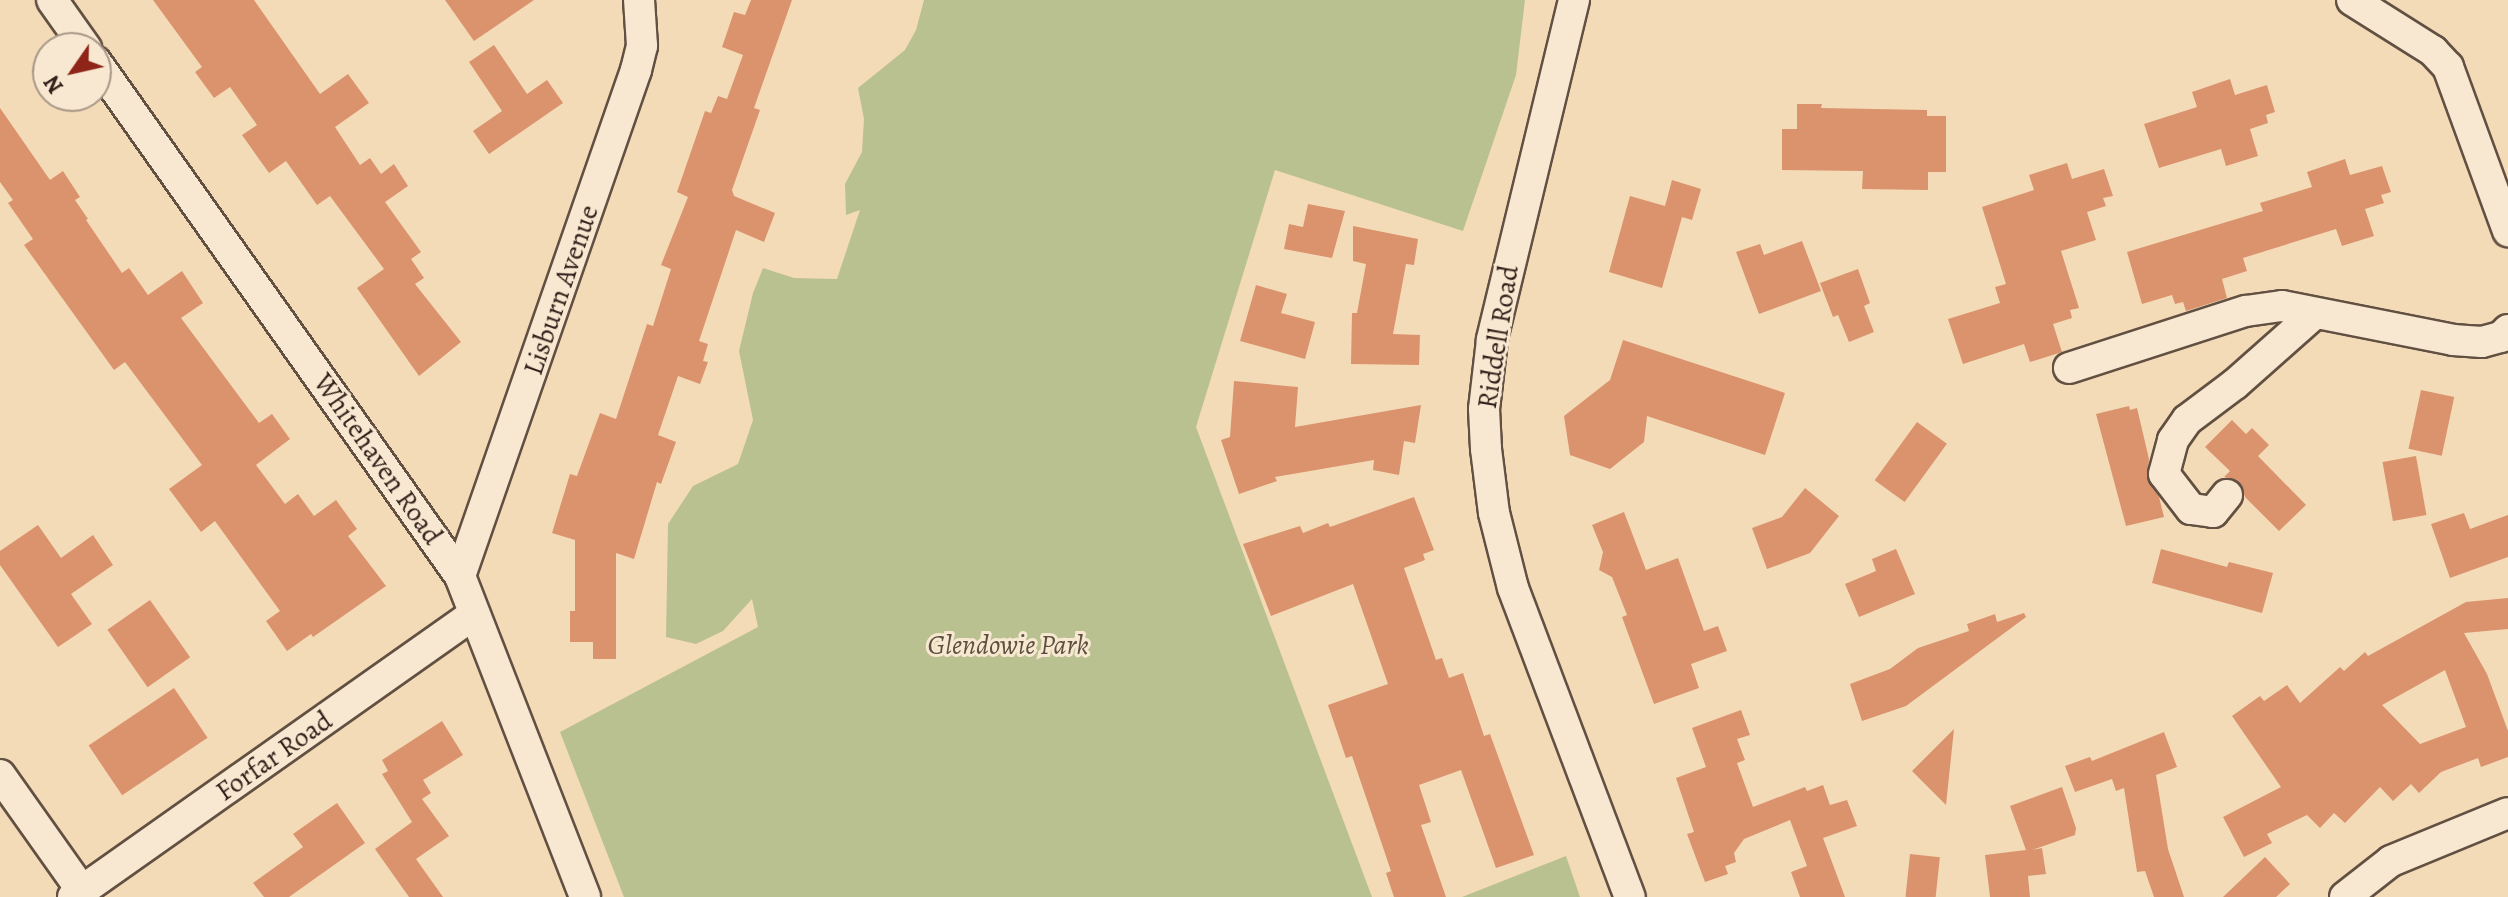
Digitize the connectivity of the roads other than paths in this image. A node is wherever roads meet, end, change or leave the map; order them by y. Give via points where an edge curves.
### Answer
1 (52, 0) edge
2 (639, 0) edge
3 (1574, 0) edge
4 (2352, 0) edge
5 (75, 32) edge
6 (112, 85) edge
7 (2508, 231) edge
8 (2314, 314) junction
9 (2508, 330) edge
10 (2069, 368) dead end
11 (2227, 495) dead end
12 (460, 576) junction
13 (474, 614) junction
14 (0, 775) edge
15 (2508, 813) edge
16 (78, 894) edge
17 (585, 897) edge
18 (1630, 897) edge
19 (2345, 897) edge

1 - 5 street
2 - 12 street, Lisburn Avenue via 643,33 636,70
3 - 18 street, Riddell Road via 1492,340 1484,409 1486,449 1494,513 1513,588
4 - 7 street via 2433,51 2448,67
6 - 12 street, Whitehaven Road
8 - 9 street via 2467,341 2491,339
8 - 10 street via 2282,306 2246,311
8 - 11 street via 2187,420 2173,440 2164,474 2191,509 2213,512
12 - 13 street, Whitehaven Road
13 - 16 street, Forfar Road
13 - 17 street, Whitehaven Road
14 - 16 street
15 - 19 street via 2391,861

